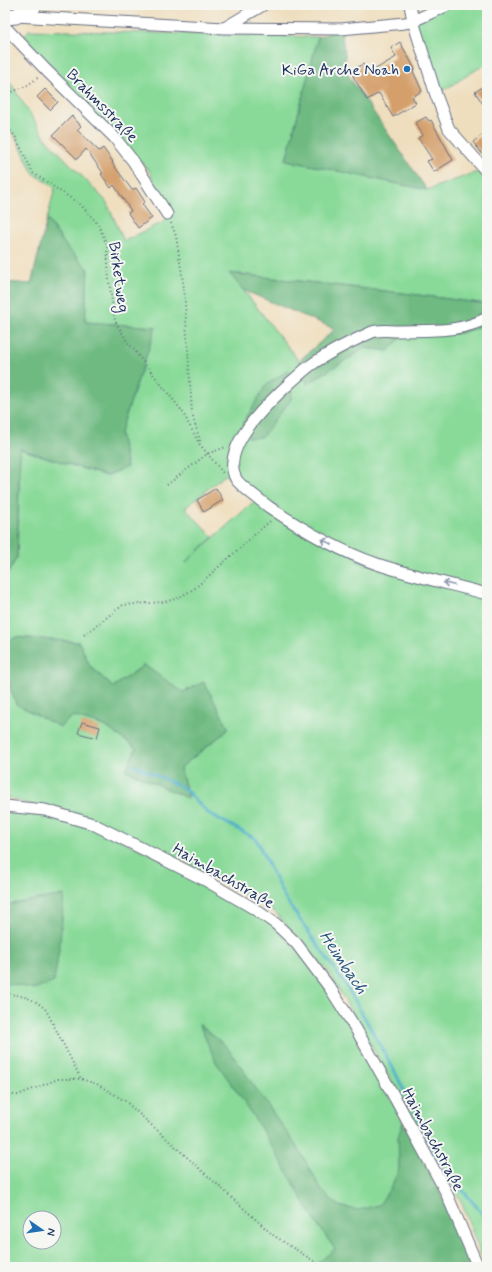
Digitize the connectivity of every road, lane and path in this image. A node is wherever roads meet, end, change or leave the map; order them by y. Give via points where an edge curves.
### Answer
1 (35, 5) edge
2 (263, 5) edge
3 (410, 5) edge
4 (448, 5) edge
5 (10, 17) edge
6 (413, 21) junction
7 (5, 27) edge
8 (224, 28) junction
9 (47, 71) junction
10 (5, 95) edge
11 (5, 125) edge
12 (487, 172) edge
13 (167, 214) joint
14 (487, 318) edge
15 (240, 443) junction
16 (201, 447) junction
17 (207, 454) junction
18 (236, 480) junction
19 (167, 485) dead end
20 (278, 513) junction
21 (487, 594) edge
22 (84, 635) dead end
23 (5, 806) edge
24 (5, 993) edge
25 (81, 1079) junction
26 (5, 1095) edge
27 (324, 1267) edge
28 (478, 1267) edge

1 - 5 main road
2 - 8 street
3 - 6 street
4 - 6 street
5 - 8 street
6 - 8 street via 341,29
6 - 12 street via 449,129
7 - 9 street, Brahmsstraße
9 - 10 path via 26,86
9 - 13 street, Brahmsstraße via 114,137 133,161
11 - 16 path, Birketweg via 15,136 33,173 81,205 98,224 107,245 115,321 127,341 182,411
13 - 16 path via 176,236 184,288 192,414
14 - 15 street via 453,330 372,332 335,350 310,366 269,401 250,424
15 - 17 path
15 - 18 street via 233,466
16 - 17 path
17 - 18 path via 225,475
17 - 19 path
18 - 20 street
21 -> 20 street via 376,564 322,540
20 - 22 path via 194,589 176,599 163,602 122,605
23 - 28 street, Haimbachstraße via 45,810 93,824 205,880 254,908 296,943 330,988 396,1100 444,1190
24 - 25 path via 28,997 39,1002 46,1010
25 - 26 path via 58,1079 18,1095
25 - 27 path via 97,1084 125,1101 273,1235

